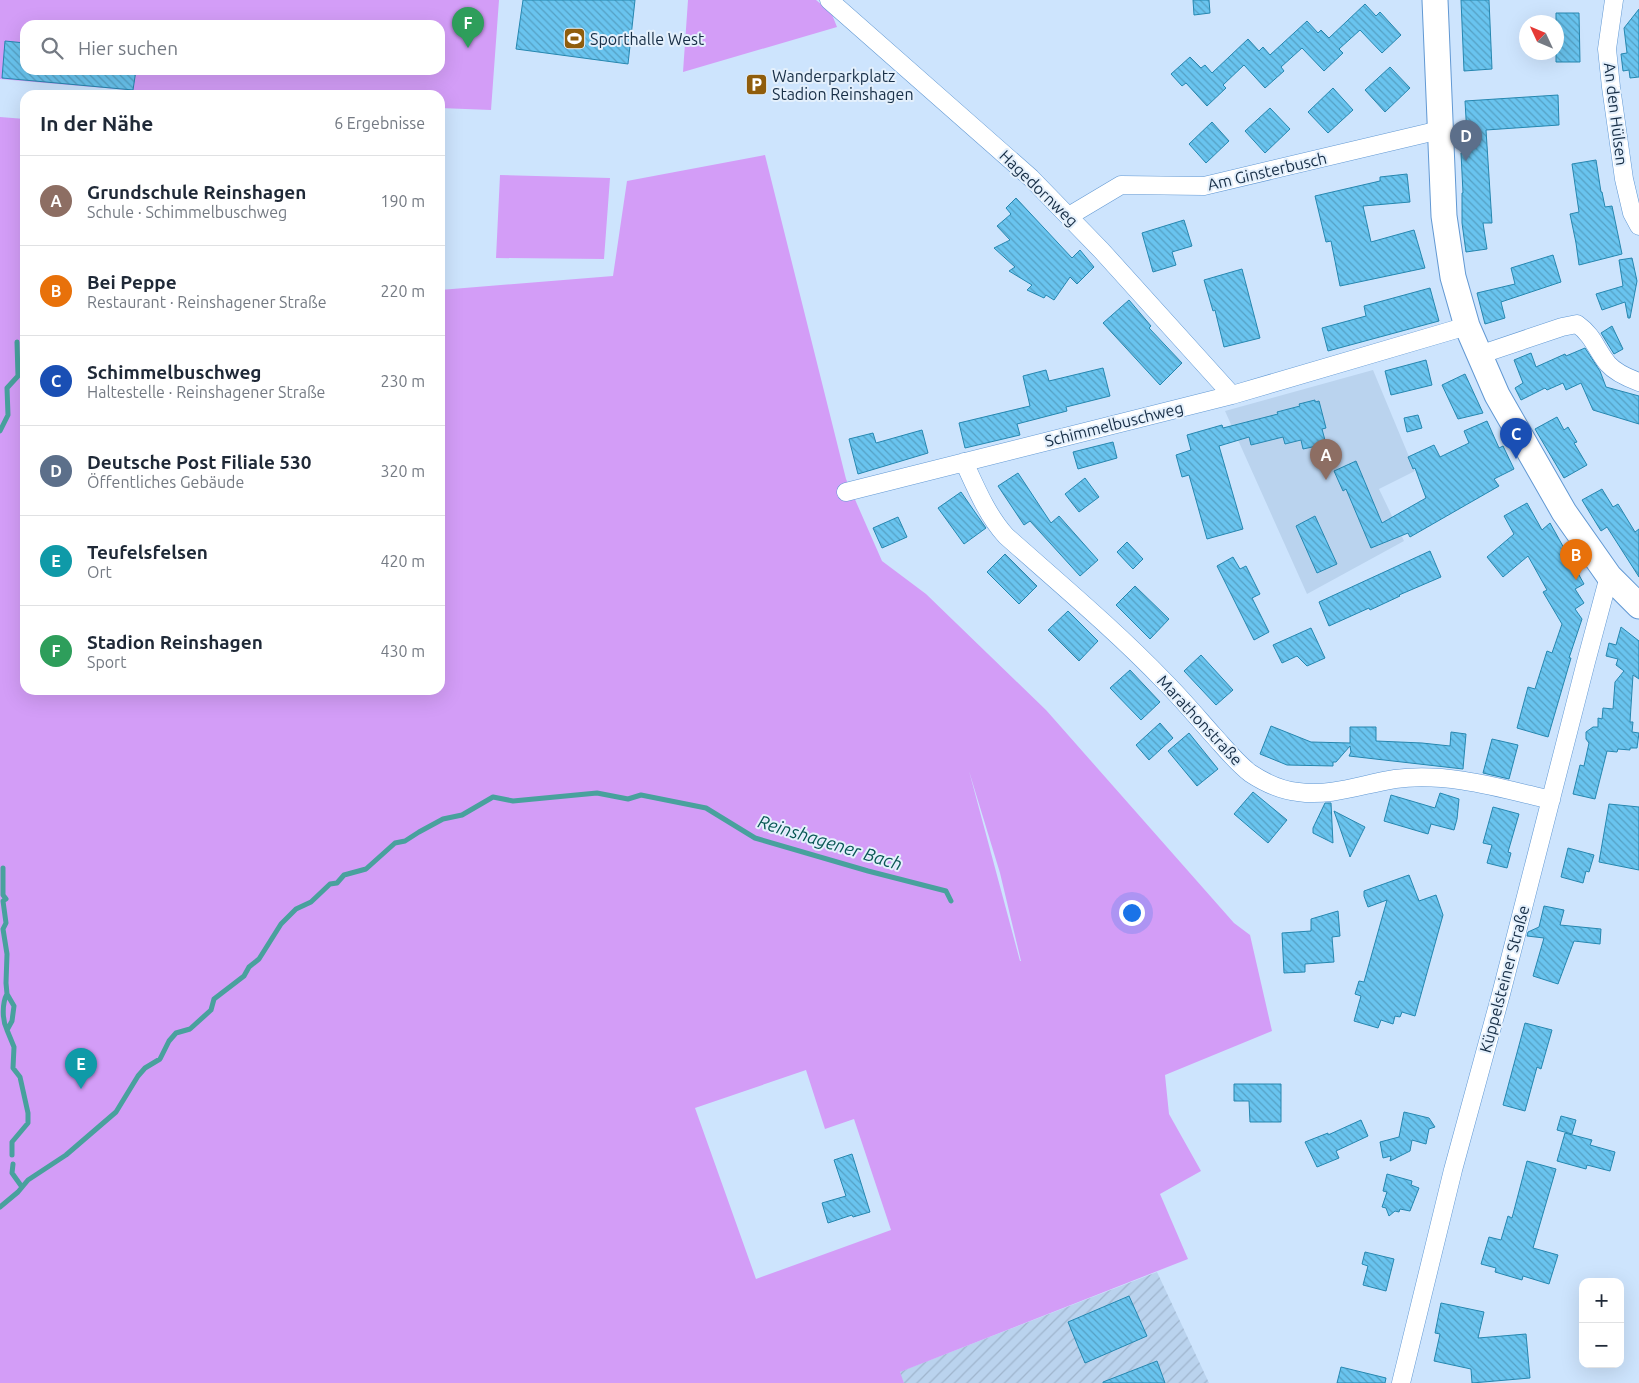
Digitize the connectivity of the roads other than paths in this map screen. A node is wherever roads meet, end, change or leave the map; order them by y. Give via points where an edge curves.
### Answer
1 (829, 0) edge
2 (1435, 0) edge
3 (1614, 0) edge
4 (1440, 130) junction
5 (1070, 216) junction
6 (1639, 226) edge
7 (1467, 326) junction
8 (1479, 355) junction
9 (1639, 382) edge
10 (1232, 395) junction
11 (964, 462) junction
12 (846, 492) dead end
13 (1609, 576) junction
14 (1639, 606) edge
15 (1551, 800) junction
16 (1400, 1383) edge

1 - 5 street, Hagedornweg via 995,145
2 - 4 main road
3 - 6 street, An den Hülsen via 1608,49 1611,87 1624,179 1632,213
4 - 5 street, Am Ginsterbusch via 1204,186 1121,185
4 - 7 main road via 1444,216 1453,277
5 - 10 street, Hagedornweg
7 - 8 main road
7 - 10 street, Schimmelbuschweg
8 - 9 street via 1577,324 1587,331 1609,366
8 - 13 main road via 1497,395 1542,474
10 - 11 street, Schimmelbuschweg
11 - 12 street, Schimmelbuschweg
11 - 15 street, Marathonstraße via 988,511 1006,536 1135,651 1234,759 1269,785 1320,794 1396,779 1454,779
13 - 14 main road
13 - 15 street, Küppelsteiner Straße
15 - 16 street, Küppelsteiner Straße

